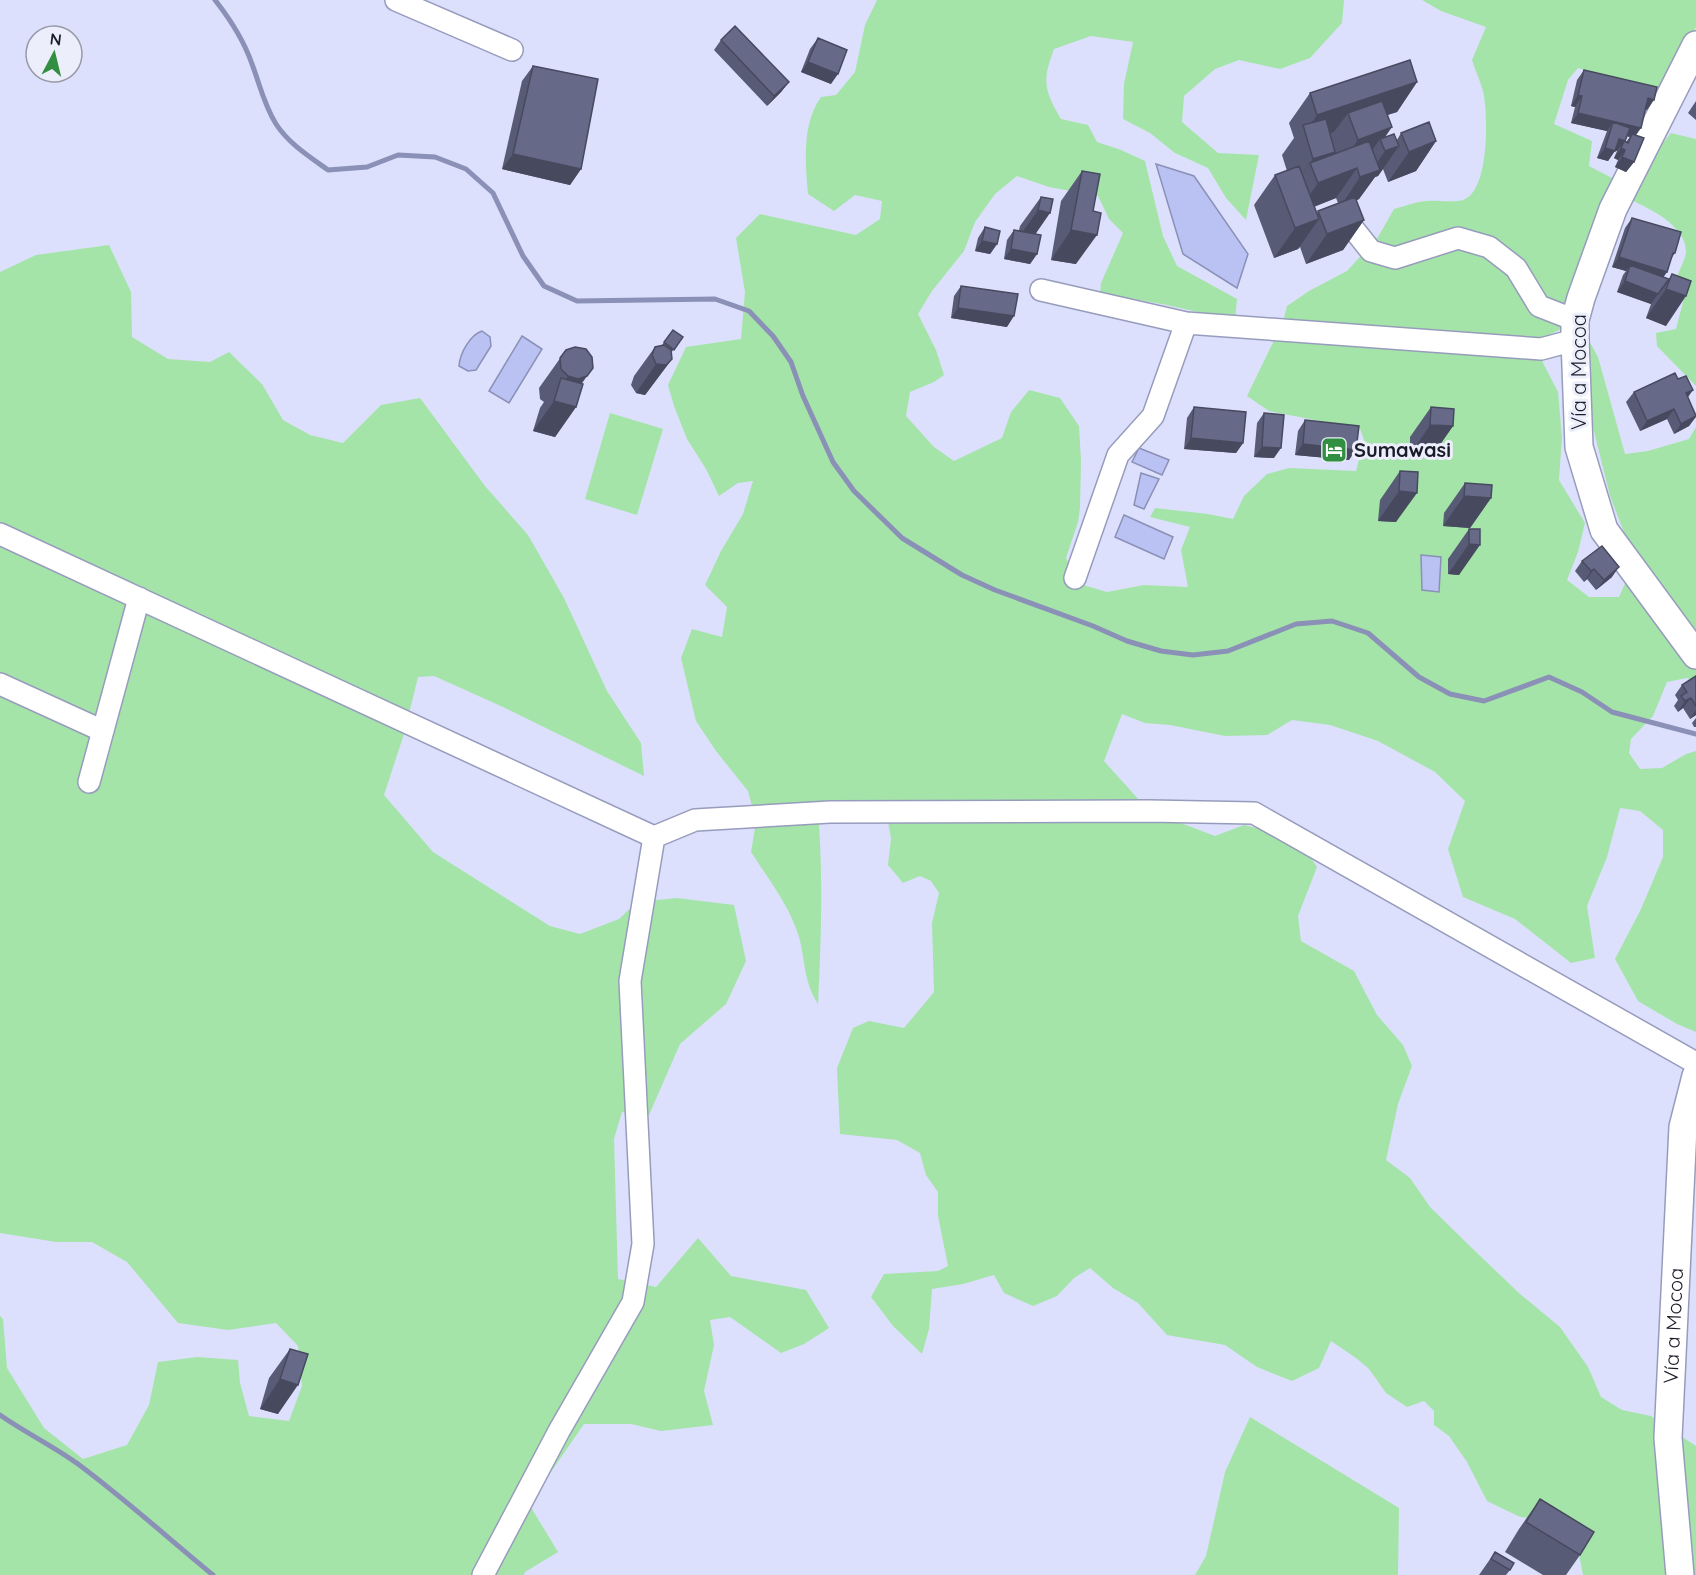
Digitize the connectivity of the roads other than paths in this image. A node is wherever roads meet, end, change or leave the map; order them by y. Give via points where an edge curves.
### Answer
1 (396, 0) edge
2 (1696, 45) edge
3 (512, 50) dead end
4 (1348, 222) edge
5 (1041, 290) dead end
6 (1186, 322) junction
7 (1575, 330) junction
8 (0, 534) edge
9 (1075, 578) dead end
10 (139, 598) junction
11 (1696, 655) edge
12 (0, 684) edge
13 (103, 731) junction
14 (89, 782) dead end
15 (654, 837) junction
16 (1696, 1063) edge
17 (1696, 1076) edge
18 (483, 1575) edge
19 (1680, 1575) edge

1 - 3 street
2 - 7 main road, Vía a Mocoa via 1612,209 1581,298
4 - 7 street via 1371,251 1395,258 1458,238 1489,247 1516,268 1539,306
5 - 6 street
6 - 7 street via 1541,349
6 - 9 street via 1153,416 1118,456
7 - 11 main road, Vía a Mocoa via 1579,447 1604,530
8 - 10 street
10 - 13 street
10 - 15 street
12 - 13 street
13 - 14 street
15 - 16 street via 695,820 830,812 1254,813
15 - 18 street via 630,981 643,1244 633,1302
17 - 19 main road, Vía a Mocoa via 1683,1127 1668,1438

